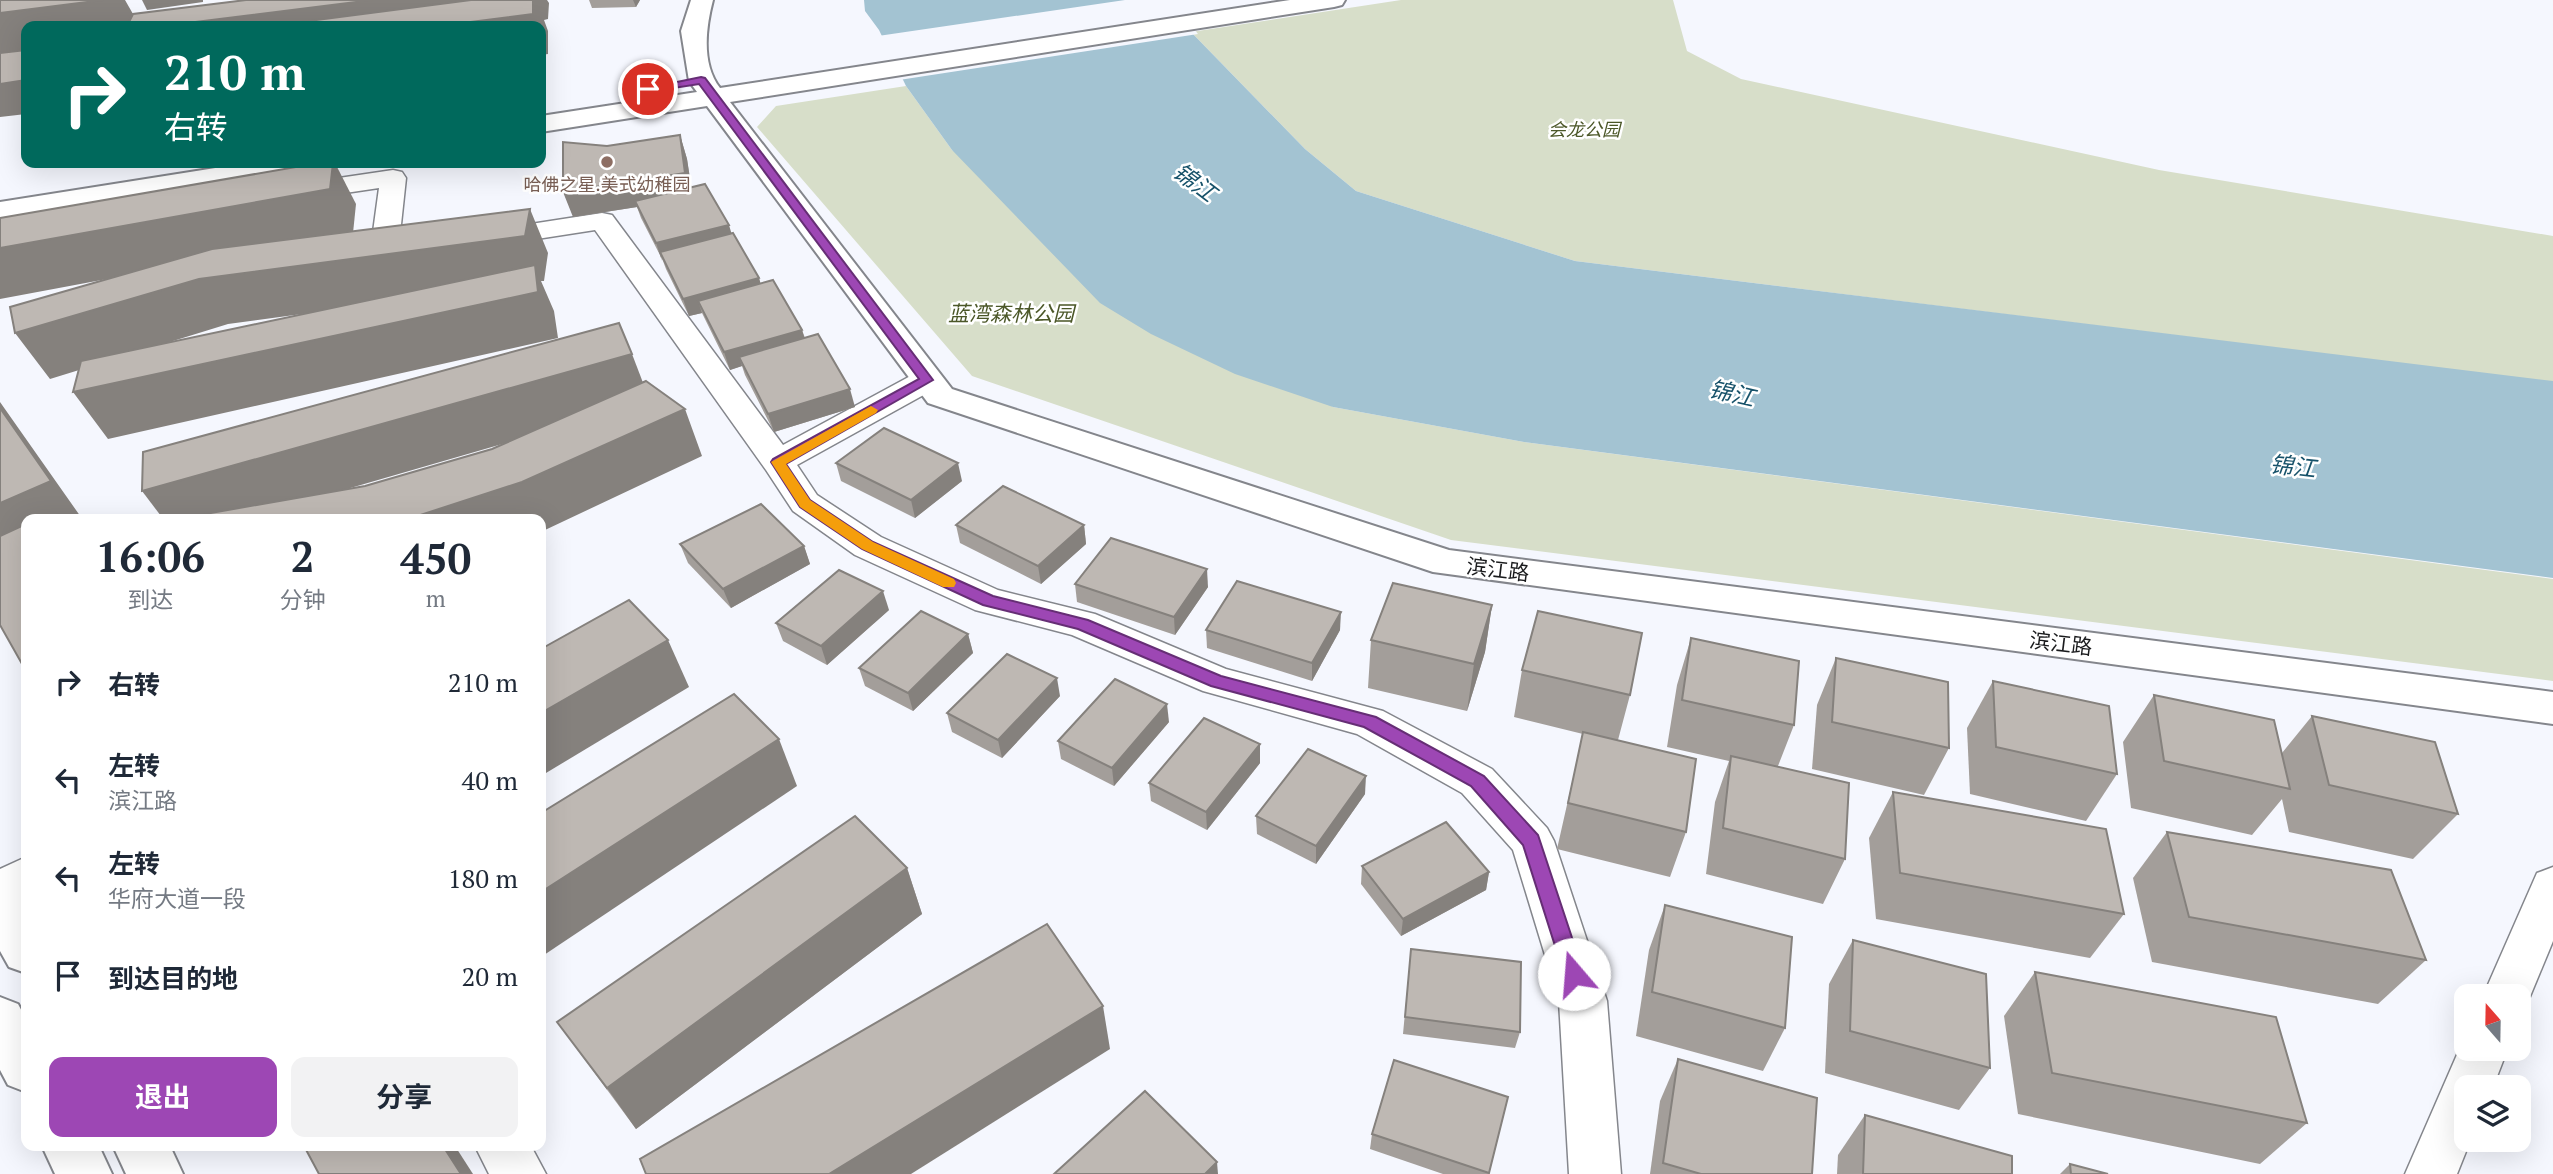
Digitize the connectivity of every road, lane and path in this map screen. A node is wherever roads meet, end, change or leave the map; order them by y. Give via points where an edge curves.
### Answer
1 (702, 0) edge
2 (1335, 0) edge
3 (1215, 7) edge
4 (707, 89) junction
5 (546, 104) edge
6 (546, 123) edge
7 (115, 168) edge
8 (265, 168) edge
9 (394, 170) edge
10 (0, 185) edge
11 (271, 197) edge
12 (0, 210) edge
13 (927, 380) junction
14 (778, 462) junction
15 (2553, 708) edge
16 (21, 879) edge
17 (2553, 886) edge
18 (0, 893) edge
19 (0, 907) edge
20 (21, 943) edge
21 (2512, 984) edge
22 (0, 1020) edge
23 (21, 1059) edge
24 (2454, 1120) edge
25 (72, 1151) edge
26 (143, 1151) edge
27 (504, 1151) edge
28 (85, 1174) edge
29 (156, 1174) edge
30 (520, 1174) edge
31 (1595, 1174) edge
32 (2431, 1174) edge

1 - 4 street, 滨江路 via 693,31
2 - 3 street
3 - 4 street
4 - 5 street
4 - 6 street
4 - 13 street, 滨江路
7 - 10 street
8 - 12 street
9 - 11 street
9 - 14 street via 384,254 602,221
13 - 14 street
13 - 15 street, 滨江路 via 940,396 1446,563
14 - 31 street via 805,503 868,546 988,601 1082,624 1217,681 1369,722 1477,781 1532,841 1583,1001
16 - 18 street
17 - 21 street
19 - 20 street
22 - 23 street
24 - 32 street
25 - 28 street
26 - 29 street
27 - 30 street

